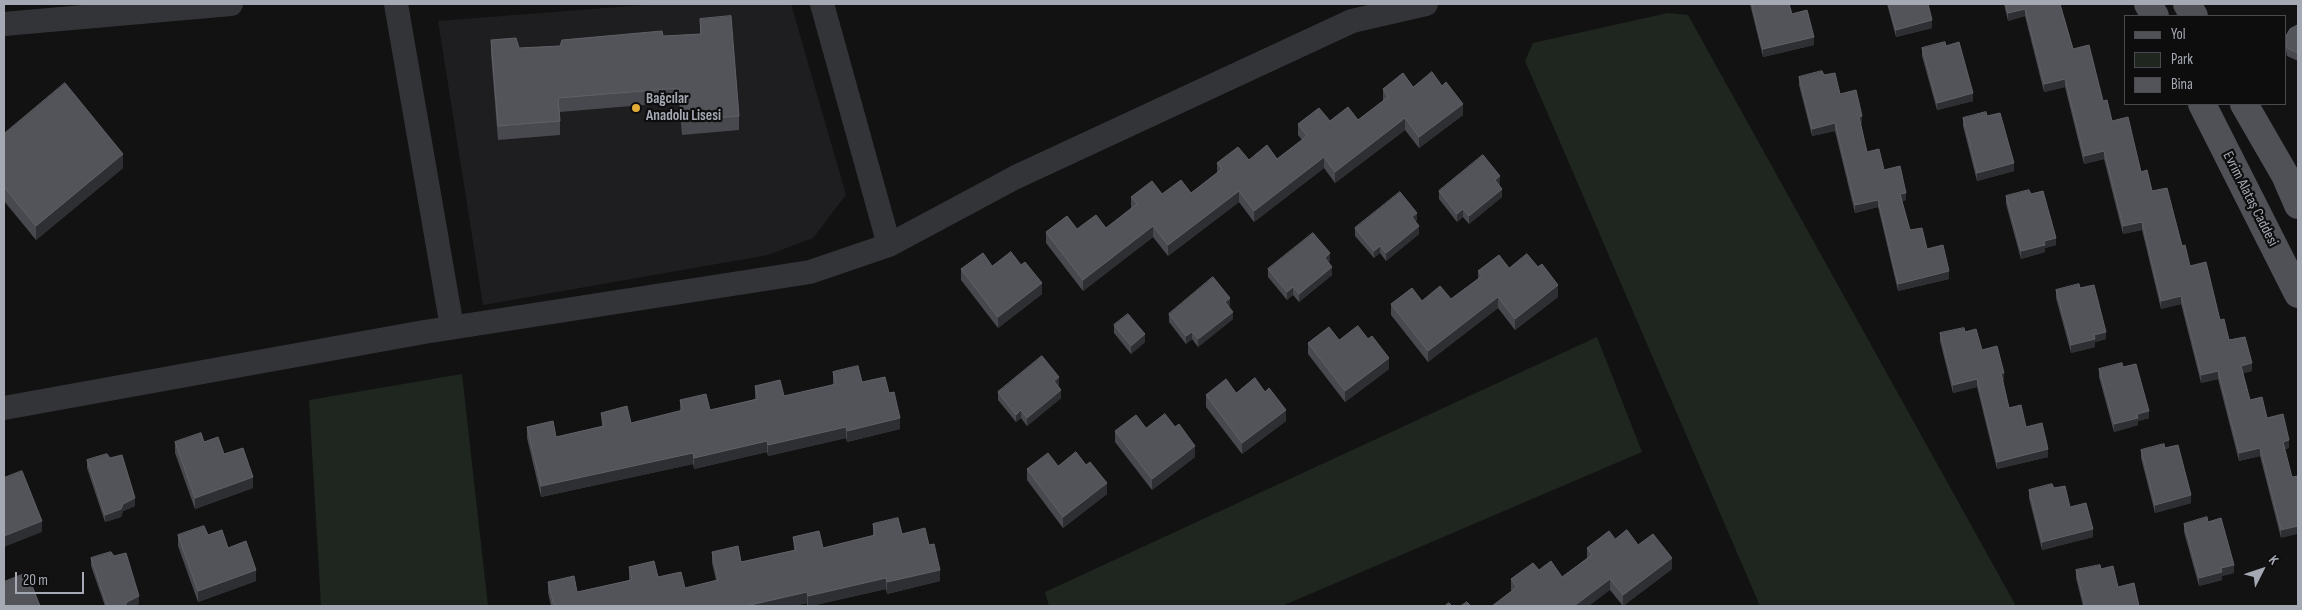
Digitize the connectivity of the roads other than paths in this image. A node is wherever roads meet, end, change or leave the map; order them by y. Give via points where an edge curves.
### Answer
1 (231, 4) edge
2 (396, 4) edge
3 (822, 4) edge
4 (1426, 4) edge
5 (2148, 4) edge
6 (2187, 4) edge
7 (2154, 15) edge
8 (2193, 15) edge
9 (4, 24) edge
10 (2203, 105) edge
11 (2245, 105) edge
12 (2298, 205) edge
13 (889, 246) junction
14 (2298, 294) edge
15 (452, 327) junction
16 (4, 408) edge

1 - 9 street
2 - 15 street
3 - 13 street
4 - 13 street via 1352,21 1016,177
5 - 7 main road
6 - 8 main road
10 - 14 main road, Evrim Alataş Caddesi
11 - 12 main road via 2285,175
13 - 15 street via 810,272
15 - 16 street

